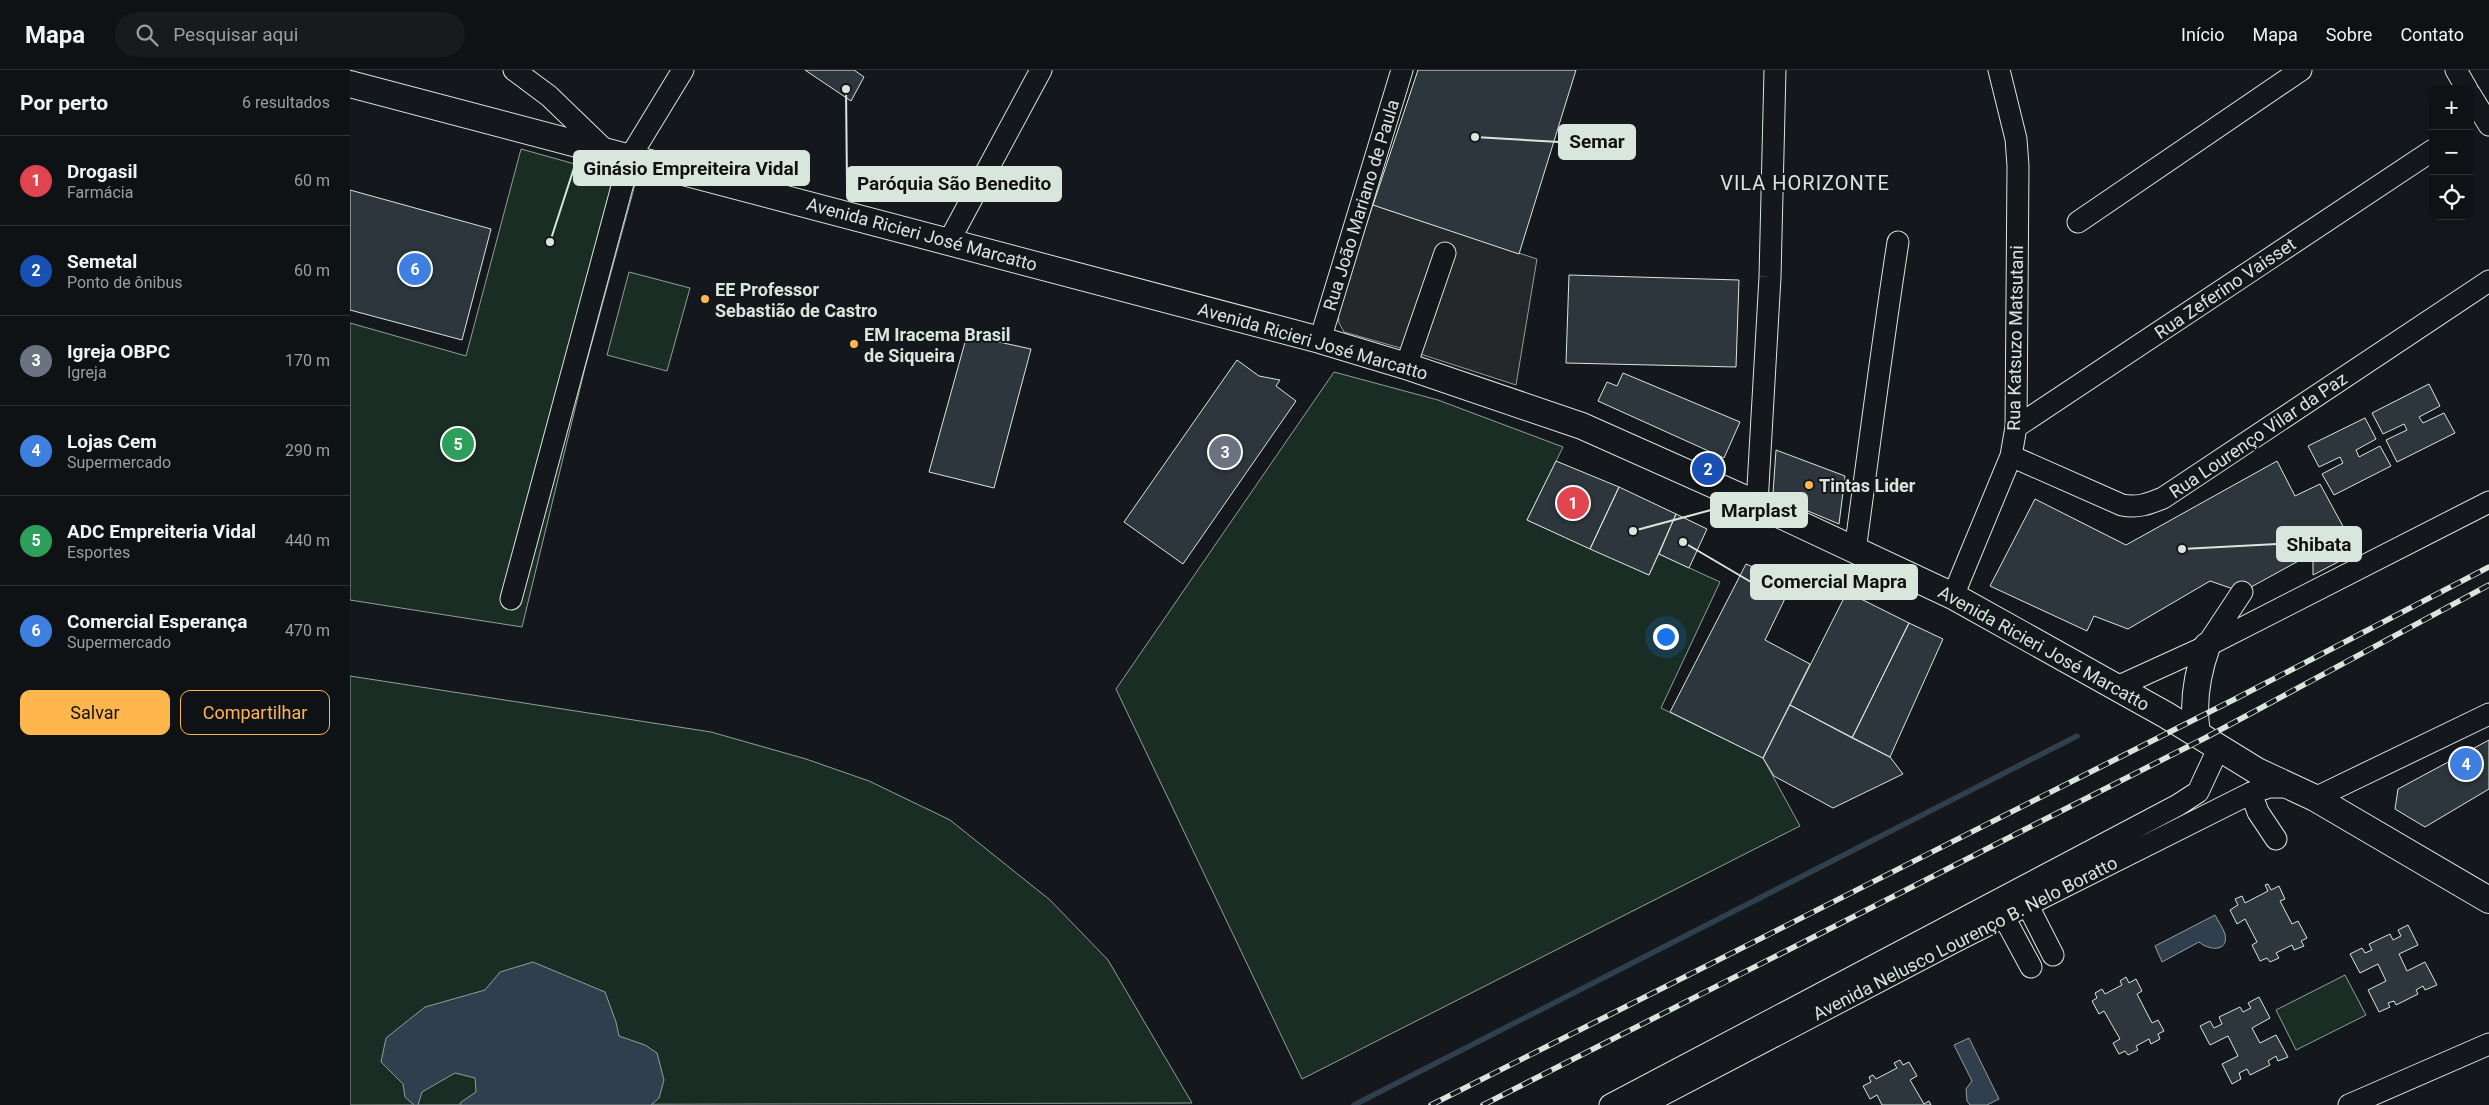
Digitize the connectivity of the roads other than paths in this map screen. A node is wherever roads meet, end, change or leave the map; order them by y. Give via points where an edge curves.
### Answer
1 (514, 70) edge
2 (683, 70) edge
3 (1041, 70) edge
4 (1402, 70) edge
5 (1775, 70) edge
6 (1999, 70) edge
7 (2301, 70) edge
8 (2456, 70) edge
9 (350, 84) edge
10 (2465, 85) edge
11 (2474, 102) edge
12 (2483, 119) edge
13 (2429, 153) edge
14 (619, 155) junction
15 (2078, 222) dead end
16 (949, 241) junction
17 (1898, 242) dead end
18 (1445, 253) dead end
19 (2489, 280) edge
20 (1320, 340) junction
21 (1406, 366) junction
22 (2016, 427) junction
23 (2011, 456) junction
24 (2489, 502) edge
25 (1757, 504) junction
26 (1854, 550) junction
27 (2242, 592) dead end
28 (1953, 596) junction
29 (511, 598) dead end
30 (2207, 646) junction
31 (2117, 687) junction
32 (2489, 714) edge
33 (2198, 733) junction
34 (2219, 747) junction
35 (2291, 787) junction
36 (2251, 793) junction
37 (2315, 798) junction
38 (2276, 839) dead end
39 (2489, 900) edge
40 (2028, 906) junction
41 (2004, 917) junction
42 (1954, 933) junction
43 (2053, 955) dead end
44 (2031, 967) dead end
45 (2489, 1044) edge
46 (1610, 1105) edge
47 (1643, 1105) edge
48 (2348, 1105) edge

1 - 14 street
2 - 14 street
3 - 16 street
4 - 20 street, Rua João Mariano de Paula
5 - 25 street via 1770,277
6 - 22 street, Rua Katsuzo Matsutani via 2016,139 2018,166
7 - 15 street
8 - 10 street
9 - 14 main road, Avenida Ricieri José Marcatto
11 - 12 street
13 - 22 street, Rua Zeferino Vaisset
14 - 16 main road, Avenida Ricieri José Marcatto
14 - 29 street
16 - 20 main road, Avenida Ricieri José Marcatto
17 - 26 street
18 - 21 street
19 - 23 street, Rua Lourenço Vilar da Paz via 2163,498 2147,505 2136,508 2122,505
20 - 21 main road, Avenida Ricieri José Marcatto
21 - 25 main road, Avenida Ricieri José Marcatto via 1582,426
22 - 23 street, Rua Katsuzo Matsutani
23 - 28 street, Rua Katsuzo Matsutani
24 - 30 street
25 - 26 main road, Avenida Ricieri José Marcatto
26 - 28 main road, Avenida Ricieri José Marcatto
27 - 30 street
28 - 31 main road, Avenida Ricieri José Marcatto
30 - 31 street
30 - 33 main road via 2198,676 2195,718
31 - 33 main road, Avenida Ricieri José Marcatto
32 - 37 street
33 - 34 main road, Avenida Ricieri José Marcatto
34 - 35 main road, Avenida Ricieri José Marcatto
34 - 37 main road, Avenida Ricieri José Marcatto via 2251,753 2298,780
34 - 42 street, Avenida Nelusco Lourenço B. Nelo Boratto via 2198,792
35 - 36 street, Avenida Nelusco Lourenço B. Nelo Boratto via 2269,787
35 - 37 main road, Avenida Ricieri José Marcatto
36 - 38 street via 2258,812
36 - 40 street, Avenida Nelusco Lourenço B. Nelo Boratto
37 - 39 main road, Avenida Ricieri José Marcatto
40 - 41 street, Avenida Nelusco Lourenço B. Nelo Boratto
40 - 43 street
41 - 42 street, Avenida Nelusco Lourenço B. Nelo Boratto
41 - 44 street
42 - 46 street, Avenida Nelusco Lourenço B. Nelo Boratto
42 - 47 street, Avenida Nelusco Lourenço B. Nelo Boratto
45 - 48 street

